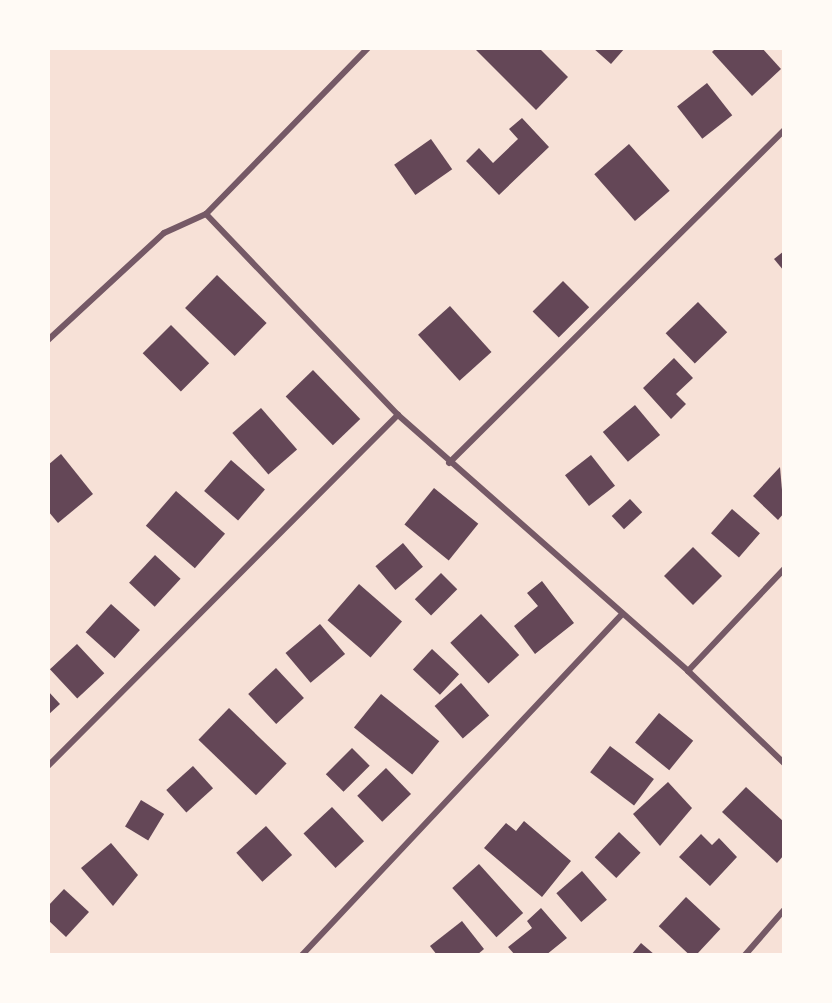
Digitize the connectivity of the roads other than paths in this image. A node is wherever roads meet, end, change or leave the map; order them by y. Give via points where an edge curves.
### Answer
1 (368, 48) edge
2 (784, 130) edge
3 (206, 214) junction
4 (48, 340) edge
5 (398, 415) junction
6 (449, 463) junction
7 (784, 569) edge
8 (622, 615) junction
9 (688, 671) junction
10 (784, 763) edge
11 (48, 766) edge
12 (784, 910) edge
13 (302, 955) edge
14 (745, 955) edge

1 - 3 street
2 - 6 street
3 - 4 street via 164,233
3 - 5 street
5 - 6 street
5 - 11 street
6 - 8 street
7 - 9 street
8 - 9 street
8 - 13 street
9 - 10 street
12 - 14 street

